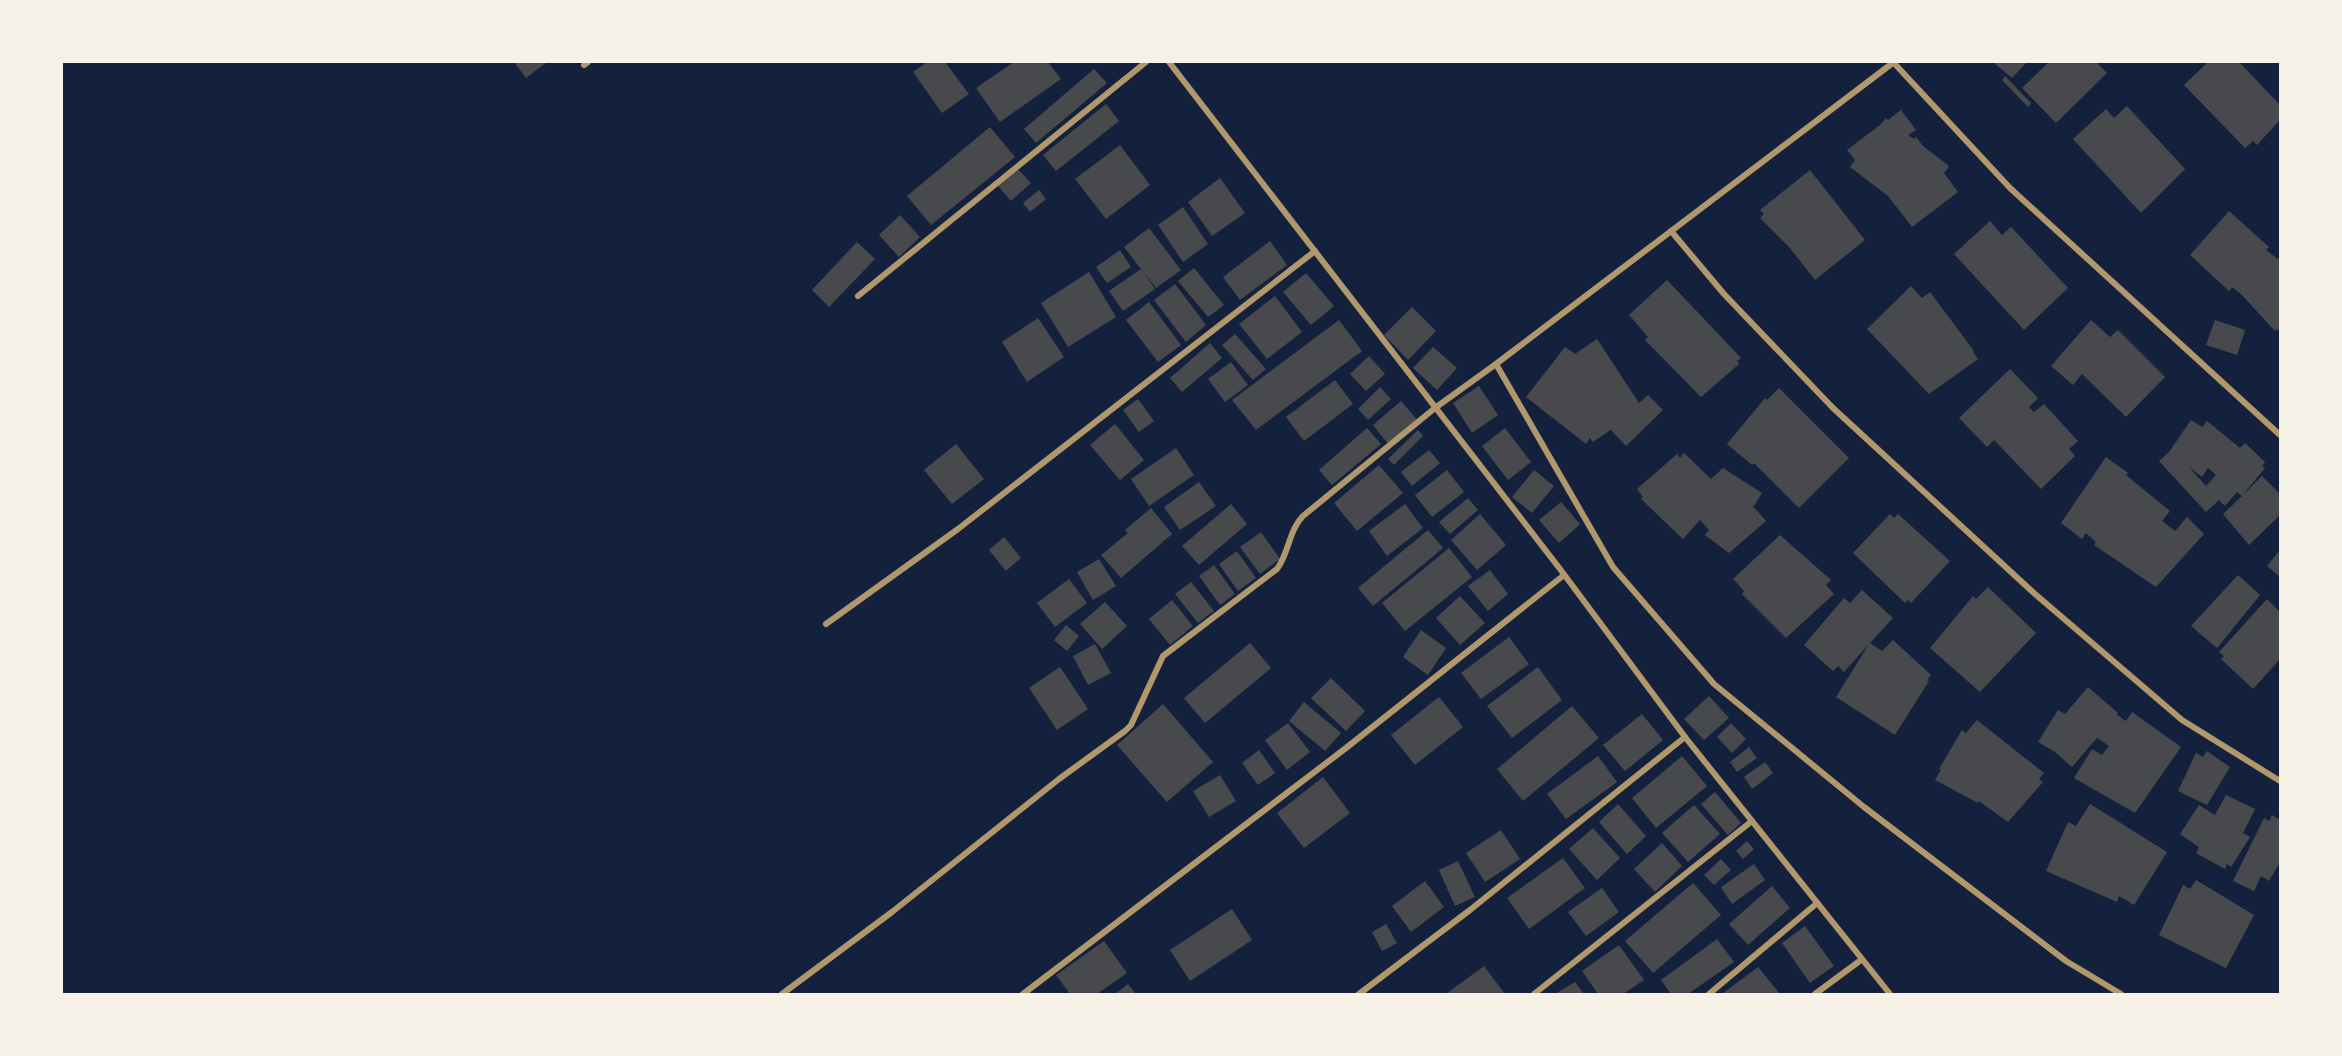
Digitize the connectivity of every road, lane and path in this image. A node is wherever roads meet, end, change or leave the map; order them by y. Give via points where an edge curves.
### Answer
1 (1146, 62) edge
2 (1169, 62) edge
3 (1893, 62) edge
4 (1671, 231) junction
5 (1315, 251) junction
6 (858, 296) dead end
7 (1496, 364) junction
8 (1435, 408) junction
9 (2280, 435) edge
10 (1564, 575) junction
11 (826, 624) dead end
12 (1685, 737) junction
13 (2280, 781) edge
14 (1752, 821) junction
15 (1816, 904) junction
16 (1861, 960) junction
17 (782, 994) edge
18 (1023, 994) edge
19 (1359, 994) edge
20 (1534, 994) edge
21 (1709, 994) edge
22 (1815, 994) edge
23 (1890, 994) edge
24 (2121, 994) edge

1 - 6 street
2 - 5 street
3 - 4 street
3 - 9 street via 2010,188
4 - 7 street
4 - 13 street via 1724,294 1833,408 2035,594 2182,720
5 - 8 street
5 - 11 street via 958,529
7 - 8 street
7 - 24 street via 1613,567 1714,684 1864,807 2066,961
8 - 10 street
8 - 17 street via 1303,516 1277,569 1163,656 1129,728
10 - 12 street
10 - 18 street via 1346,748
12 - 14 street
12 - 19 street
14 - 15 street
14 - 20 street
15 - 16 street
15 - 21 street
16 - 22 street
16 - 23 street

